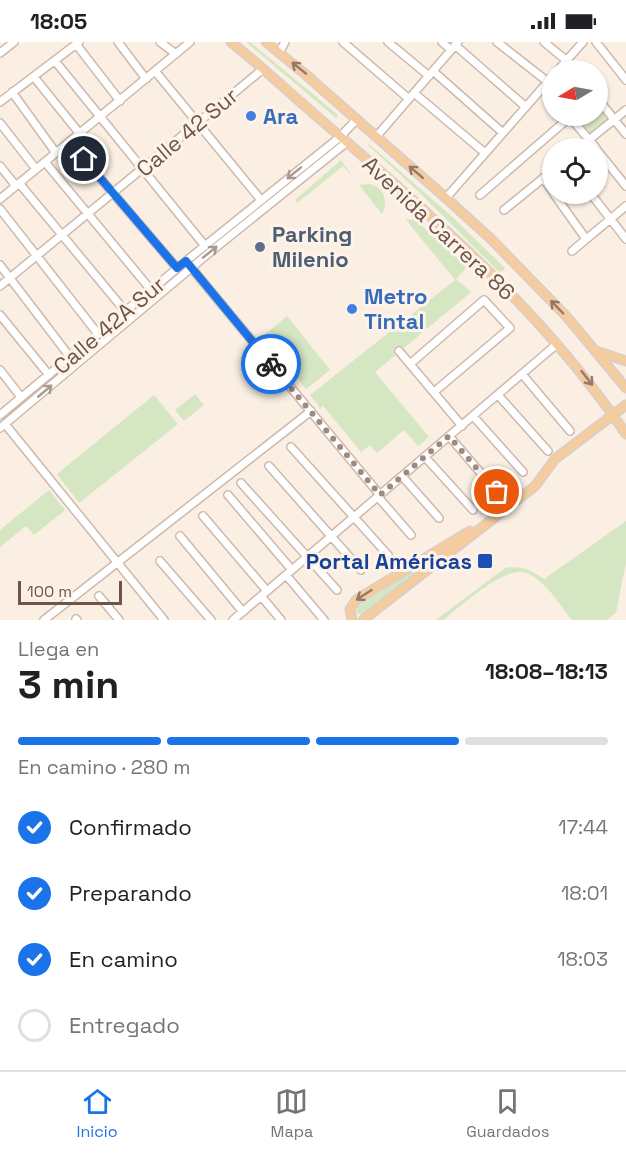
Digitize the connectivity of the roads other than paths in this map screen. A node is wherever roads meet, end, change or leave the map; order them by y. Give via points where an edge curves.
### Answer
1 (14, 42) edge
2 (118, 42) edge
3 (160, 42) edge
4 (190, 42) edge
5 (231, 42) edge
6 (266, 42) edge
7 (285, 42) edge
8 (343, 42) edge
9 (388, 42) edge
10 (442, 42) edge
11 (497, 42) edge
12 (544, 42) edge
13 (583, 42) edge
14 (596, 42) edge
15 (78, 43) edge
16 (455, 46) edge
17 (0, 53) edge
18 (279, 53) junction
19 (176, 54) junction
20 (566, 60) edge
21 (568, 60) edge
22 (55, 61) junction
23 (263, 69) junction
24 (155, 71) junction
25 (431, 74) junction
26 (33, 77) junction
27 (542, 77) edge
28 (146, 79) junction
29 (626, 80) edge
30 (542, 89) edge
31 (12, 92) junction
32 (412, 96) junction
33 (120, 101) junction
34 (0, 102) edge
35 (526, 107) junction
36 (626, 110) edge
37 (608, 112) edge
38 (100, 118) junction
39 (356, 120) junction
40 (614, 120) junction
41 (0, 123) edge
42 (198, 123) junction
43 (559, 126) edge
44 (578, 126) edge
45 (503, 132) junction
46 (626, 134) edge
47 (80, 135) junction
48 (376, 137) junction
49 (587, 138) edge
50 (592, 138) edge
51 (343, 139) junction
52 (70, 143) junction
53 (56, 153) junction
54 (485, 153) junction
55 (45, 162) junction
56 (608, 164) edge
57 (0, 166) edge
58 (36, 169) junction
59 (141, 170) junction
60 (542, 179) edge
61 (17, 185) junction
62 (626, 186) edge
63 (113, 193) junction
64 (480, 195) dead end
65 (446, 198) junction
66 (0, 199) edge
67 (261, 200) junction
68 (562, 204) edge
69 (599, 204) edge
70 (626, 206) edge
71 (0, 209) edge
72 (504, 210) dead end
73 (88, 213) junction
74 (610, 219) junction
75 (62, 235) junction
76 (586, 238) junction
77 (626, 239) edge
78 (205, 246) junction
79 (572, 251) dead end
80 (37, 256) junction
81 (186, 261) junction
82 (0, 265) edge
83 (177, 268) junction
84 (191, 268) junction
85 (10, 278) junction
86 (0, 286) edge
87 (151, 290) junction
88 (125, 311) junction
89 (0, 315) edge
90 (98, 334) junction
91 (557, 344) junction
92 (596, 350) junction
93 (399, 351) dead end
94 (70, 357) junction
95 (626, 361) edge
96 (410, 364) junction
97 (0, 370) edge
98 (522, 374) junction
99 (49, 375) junction
100 (626, 388) edge
101 (434, 392) junction
102 (498, 394) junction
103 (21, 397) junction
104 (626, 405) edge
105 (311, 411) junction
106 (0, 415) edge
107 (613, 415) junction
108 (473, 416) junction
109 (3, 426) edge
110 (462, 426) junction
111 (570, 430) dead end
112 (625, 431) edge
113 (449, 436) junction
114 (291, 447) dead end
115 (548, 451) dead end
116 (425, 457) junction
117 (269, 466) dead end
118 (523, 472) dead end
119 (402, 476) junction
120 (242, 483) dead end
121 (497, 492) dead end
122 (228, 495) dead end
123 (379, 496) junction
124 (473, 510) dead end
125 (504, 511) junction
126 (203, 516) dead end
127 (354, 517) junction
128 (439, 518) dead end
129 (411, 535) dead end
130 (180, 536) dead end
131 (332, 536) junction
132 (388, 555) dead end
133 (307, 557) junction
134 (160, 561) dead end
135 (117, 562) junction
136 (292, 570) junction
137 (361, 570) dead end
138 (286, 575) junction
139 (337, 590) dead end
140 (264, 594) junction
141 (99, 596) dead end
142 (238, 617) edge
143 (44, 620) edge
144 (119, 620) edge
145 (164, 620) edge
146 (211, 620) edge
147 (281, 620) edge
148 (324, 620) edge
149 (352, 620) edge
150 (363, 620) edge

1 - 17 street
2 - 28 street
3 - 19 street
4 - 19 street
5 - 23 main road, Avenida Carrera 86
6 - 18 main road, Avenida Carrera 86
7 - 18 street
8 - 32 street
9 - 25 street
10 - 16 street
11 - 27 street
12 - 20 street
13 - 21 street
14 - 29 street
15 - 22 street
15 - 33 street
16 - 25 street
16 - 35 street
39 -> 18 main road, Avenida Carrera 86
19 - 24 street
22 - 26 street
22 - 38 street
23 - 42 street, Calle 42 Sur
23 - 51 main road, Avenida Carrera 86
24 - 28 street
24 - 42 street
25 - 32 street
25 - 45 street
26 - 31 street
26 - 47 street
28 - 33 street
30 - 35 street
31 - 34 street
31 - 53 street
32 - 48 street
32 - 54 street
33 - 38 street
35 - 45 street
36 - 40 street
37 - 40 street
38 - 47 street
38 - 59 street
39 - 48 main road, Avenida Carrera 86
39 - 51 street, Calle 42A Sur
40 - 46 street
40 - 50 street
41 - 58 street
42 - 59 street, Calle 42 Sur
42 - 67 street
43 - 64 street
44 - 49 street
45 - 54 street
47 - 52 street
65 -> 48 main road, Avenida Carrera 86
51 -> 67 street, Calle 42A Sur
84 -> 51 street, Calle 42A Sur
51 - 91 main road, Avenida Carrera 86 via 457,241
52 - 53 street
52 - 63 street
53 - 55 street
54 - 65 street
55 - 58 street
55 - 73 street
56 - 62 street
57 - 61 street
58 - 61 street
59 - 63 street, Calle 42 Sur
59 - 78 street
60 - 72 street
61 - 66 street
61 - 75 street
63 - 73 street, Calle 42 Sur
63 - 83 street
92 -> 65 main road, Avenida Carrera 86 via 548,297
67 - 78 street, Calle 42A Sur
68 - 76 street
69 - 74 street
70 - 74 street
71 - 80 street
73 - 75 street, Calle 42 Sur
73 - 87 street
74 - 76 street
74 - 77 street
75 - 80 street, Calle 42 Sur
75 - 88 street
76 - 79 street
78 - 81 street, Calle 42A Sur
80 - 85 street, Calle 42 Sur
80 - 90 street
81 - 83 street, Calle 42A Sur
81 - 84 street
82 - 85 street
83 - 87 street, Calle 42A Sur
84 - 105 street
109 -> 84 street, Calle 42A Sur
85 - 86 street, Calle 42 Sur
85 - 94 street
87 - 88 street, Calle 42A Sur
88 - 90 street, Calle 42A Sur
89 - 99 street
90 - 94 street, Calle 42A Sur
91 - 98 street
91 -> 107 main road, Avenida Carrera 86
92 - 95 main road
92 - 100 main road, Avenida Carrera 86
93 - 96 street
94 - 99 street, Calle 42A Sur
96 - 101 street
96 - 101 street via 484,300 510,328
97 - 103 street
98 - 102 street
98 - 111 street
99 - 103 street, Calle 42A Sur
101 - 110 street
102 - 108 street
102 - 115 street
103 - 106 street, Calle 42A Sur
104 - 107 main road
105 - 123 street
105 - 135 street
107 - 112 main road, Avenida Carrera 86
107 - 125 main road via 555,459 535,486
108 - 110 street
108 - 118 street
109 - 135 street
110 - 113 street
113 - 116 street
113 - 121 street
114 - 127 street
116 - 119 street
116 - 124 street
117 - 131 street
119 - 123 street
119 - 128 street
120 - 133 street
122 - 136 street
123 - 127 street
123 - 129 street
125 -> 149 main road via 356,600 350,609
125 - 150 main road
126 - 140 street
127 - 131 street
127 - 132 street
130 - 142 street
131 - 133 street
131 - 137 street
133 - 136 street
133 - 139 street
134 - 146 street
135 - 143 street
135 - 145 street
136 - 138 street
138 - 140 street
138 - 148 street
140 - 142 street
140 - 147 street
141 - 144 street

